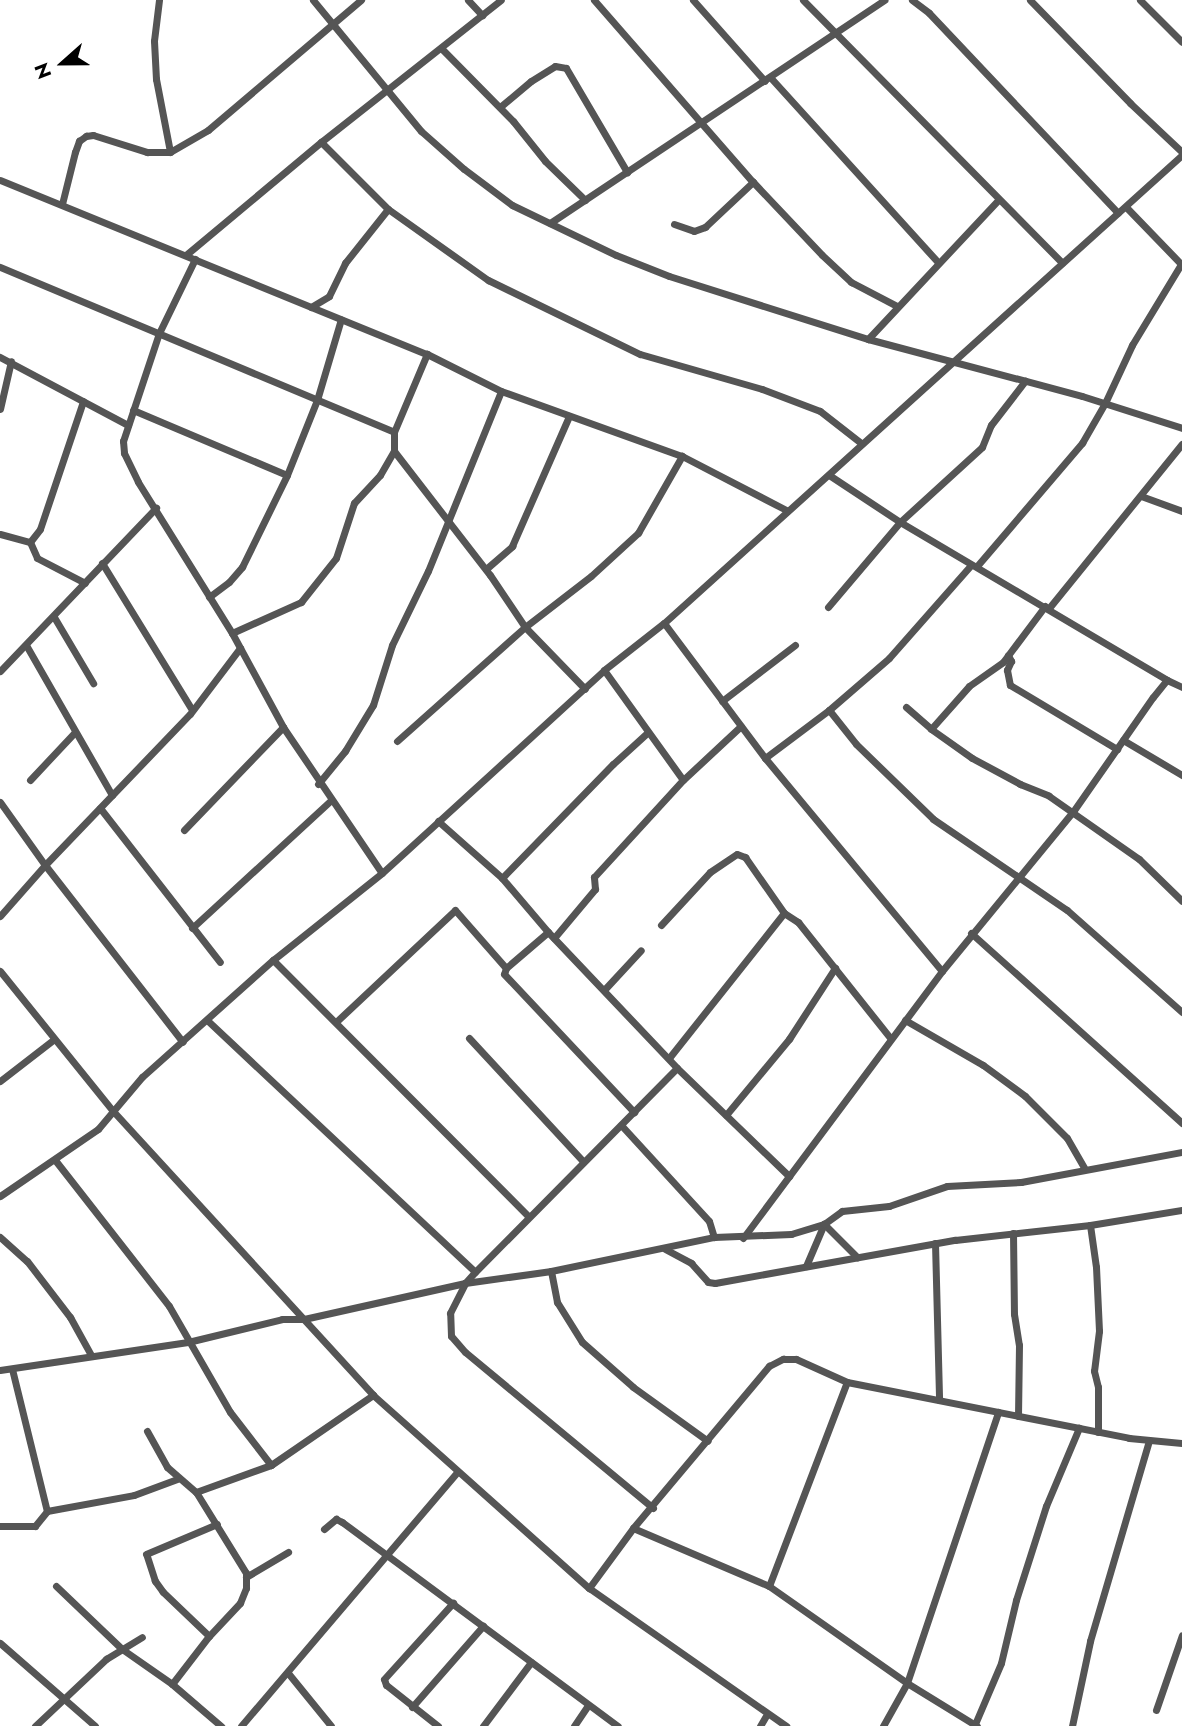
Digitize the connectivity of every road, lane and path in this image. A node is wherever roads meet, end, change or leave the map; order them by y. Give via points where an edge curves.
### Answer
1 (159, 0) edge
2 (313, 0) edge
3 (361, 0) edge
4 (468, 0) edge
5 (501, 0) edge
6 (594, 0) edge
7 (693, 0) edge
8 (803, 0) edge
9 (885, 0) edge
10 (912, 0) edge
11 (1030, 0) edge
12 (1140, 0) edge
13 (482, 15) junction
14 (333, 25) junction
15 (837, 33) junction
16 (1182, 42) edge
17 (440, 48) junction
18 (768, 79) junction
19 (386, 91) junction
20 (500, 107) junction
21 (702, 122) junction
22 (321, 142) junction
23 (170, 152) junction
24 (1182, 153) edge
25 (627, 172) junction
26 (0, 180) edge
27 (753, 183) junction
28 (585, 200) junction
29 (998, 200) junction
30 (62, 204) junction
31 (1126, 207) junction
32 (388, 209) junction
33 (1118, 214) junction
34 (550, 223) junction
35 (674, 224) dead end
36 (187, 254) junction
37 (195, 259) junction
38 (938, 262) junction
39 (1062, 263) junction
40 (1182, 265) edge
41 (0, 267) edge
42 (897, 306) junction
43 (311, 307) junction
44 (341, 319) junction
45 (159, 333) junction
46 (868, 339) junction
47 (427, 354) junction
48 (0, 357) edge
49 (10, 361) junction
50 (950, 362) junction
51 (1025, 381) junction
52 (501, 391) junction
53 (317, 400) junction
54 (83, 401) junction
55 (1105, 403) junction
56 (0, 409) edge
57 (133, 410) junction
58 (569, 416) junction
59 (128, 425) junction
60 (1182, 428) edge
61 (394, 432) junction
62 (861, 443) junction
63 (1182, 444) edge
64 (394, 451) junction
65 (682, 456) junction
66 (287, 475) junction
67 (829, 475) junction
68 (1141, 496) junction
69 (156, 508) junction
70 (788, 510) junction
71 (1182, 511) edge
72 (447, 519) junction
73 (900, 522) junction
74 (0, 534) edge
75 (30, 542) junction
76 (102, 564) junction
77 (974, 565) junction
78 (486, 569) junction
79 (85, 583) junction
80 (209, 597) junction
81 (828, 607) dead end
82 (1047, 607) junction
83 (54, 617) junction
84 (664, 623) junction
85 (525, 627) junction
86 (232, 633) junction
87 (26, 645) junction
88 (795, 645) dead end
89 (240, 648) junction
90 (1008, 655) junction
91 (604, 670) junction
92 (0, 671) edge
93 (1167, 680) junction
94 (93, 683) dead end
95 (1182, 687) edge
96 (585, 689) junction
97 (722, 701) junction
98 (906, 707) dead end
99 (192, 710) junction
100 (829, 710) junction
101 (741, 726) junction
102 (283, 727) junction
103 (931, 729) junction
104 (648, 732) junction
105 (74, 733) junction
106 (1123, 740) junction
107 (397, 741) dead end
108 (1116, 749) junction
109 (765, 758) junction
110 (1182, 775) edge
111 (30, 780) dead end
112 (683, 780) junction
113 (318, 784) junction
114 (112, 795) junction
115 (330, 801) junction
116 (0, 802) edge
117 (100, 808) junction
118 (1072, 813) junction
119 (438, 821) junction
120 (184, 830) dead end
121 (45, 865) junction
122 (382, 873) junction
123 (1019, 876) junction
124 (502, 878) junction
125 (1182, 901) edge
126 (784, 913) junction
127 (0, 916) edge
128 (661, 925) dead end
129 (192, 928) junction
130 (971, 933) junction
131 (551, 935) junction
132 (641, 950) dead end
133 (273, 960) junction
134 (220, 962) dead end
135 (506, 968) junction
136 (835, 968) junction
137 (0, 971) edge
138 (942, 971) junction
139 (604, 990) junction
140 (1182, 1012) edge
141 (905, 1020) junction
142 (208, 1021) junction
143 (337, 1021) junction
144 (469, 1038) dead end
145 (891, 1039) junction
146 (53, 1040) junction
147 (183, 1042) junction
148 (669, 1058) junction
149 (677, 1068) junction
150 (0, 1081) edge
151 (113, 1111) junction
152 (634, 1112) junction
153 (726, 1115) junction
154 (1182, 1123) edge
155 (621, 1125) junction
156 (1182, 1152) edge
157 (55, 1160) junction
158 (583, 1161) junction
159 (1084, 1168) junction
160 (789, 1176) junction
161 (0, 1196) edge
162 (1182, 1210) edge
163 (528, 1216) junction
164 (824, 1224) junction
165 (1090, 1225) junction
166 (1013, 1233) junction
167 (0, 1237) edge
168 (714, 1237) junction
169 (743, 1238) junction
170 (934, 1243) junction
171 (664, 1249) junction
172 (857, 1257) junction
173 (806, 1266) junction
174 (551, 1271) junction
175 (475, 1272) junction
176 (465, 1283) junction
177 (304, 1320) junction
178 (188, 1342) junction
179 (91, 1355) junction
180 (12, 1368) junction
181 (0, 1370) edge
182 (846, 1382) junction
183 (373, 1395) junction
184 (939, 1400) junction
185 (998, 1412) junction
186 (1018, 1416) junction
187 (1079, 1428) junction
188 (147, 1431) dead end
189 (1098, 1432) junction
190 (1149, 1440) junction
191 (708, 1441) junction
192 (1182, 1443) edge
193 (271, 1465) junction
194 (457, 1472) junction
195 (177, 1479) junction
196 (196, 1492) junction
197 (653, 1508) junction
198 (47, 1511) junction
199 (217, 1524) junction
200 (0, 1527) edge
201 (633, 1528) junction
202 (324, 1529) dead end
203 (288, 1552) dead end
204 (388, 1554) junction
205 (246, 1577) junction
206 (56, 1586) dead end
207 (769, 1586) junction
208 (589, 1588) junction
209 (453, 1603) junction
210 (483, 1626) junction
211 (1182, 1635) edge
212 (209, 1636) junction
213 (142, 1637) dead end
214 (0, 1643) edge
215 (122, 1649) junction
216 (531, 1662) junction
217 (288, 1673) junction
218 (907, 1683) junction
219 (172, 1684) junction
220 (64, 1697) junction
221 (588, 1705) junction
222 (412, 1707) junction
223 (1156, 1710) dead end
224 (767, 1714) junction
225 (976, 1725) edge
226 (35, 1726) edge
227 (94, 1726) edge
228 (221, 1726) edge
229 (241, 1726) edge
230 (331, 1726) edge
231 (438, 1726) edge
232 (482, 1726) edge
233 (574, 1726) edge
234 (618, 1726) edge
235 (760, 1726) edge
236 (786, 1726) edge
237 (883, 1726) edge
238 (1072, 1726) edge

1 - 23 street via 156,79
2 - 14 street
3 - 14 street
4 - 13 street
5 - 13 street
6 - 21 street
7 - 18 street
8 - 15 street
9 - 15 street
10 - 33 street
11 - 24 street
12 - 16 street
13 - 17 street
14 - 19 street
14 - 23 street via 208,130
15 - 18 street
15 - 29 street
17 - 19 street
17 - 20 street
18 - 21 street
18 - 38 street
19 - 22 street
19 - 34 street via 421,131 464,169 512,205
20 - 25 street via 531,80 555,66 566,68
20 - 28 street
21 - 25 street
21 - 27 street
22 - 32 street
22 - 36 street
23 - 30 street via 148,152 86,136 75,152
24 - 31 street
25 - 28 street
26 - 30 street
27 - 35 street via 705,228 694,231
27 - 42 street via 851,282
28 - 34 street
29 - 38 street
29 - 39 street
30 - 36 street
31 - 33 street
31 - 40 street
32 - 43 street via 345,263 329,296
32 - 62 street via 488,280 546,310 640,354 820,411
33 - 39 street
34 - 46 street via 669,276
36 - 37 street
37 - 43 street
37 - 45 street
38 - 42 street
39 - 50 street
40 - 55 street via 1132,345
41 - 45 street
42 - 46 street
43 - 44 street
44 - 47 street
44 - 53 street
45 - 53 street
45 - 57 street
46 - 50 street
47 - 52 street
47 - 61 street
48 - 49 street
49 - 54 street
49 - 56 street
50 - 51 street
50 - 62 street
51 - 55 street
51 - 73 street via 991,425 982,447
52 - 58 street
52 - 72 street
53 - 61 street
53 - 66 street
54 - 59 street
54 - 75 street via 40,529
55 - 60 street
55 - 77 street via 1082,443
57 - 59 street
57 - 66 street
58 - 65 street
58 - 78 street via 512,546
59 - 69 street via 122,441 124,453
61 - 64 street
62 - 67 street
63 - 68 street
64 - 72 street
64 - 86 street via 380,475 354,503 336,558 302,602
65 - 70 street
65 - 85 street via 638,533
66 - 80 street via 242,567
67 - 70 street
67 - 73 street
68 - 71 street
68 - 82 street
69 - 76 street
69 - 80 street
70 - 84 street
72 - 78 street
72 - 113 street via 392,645 373,705
73 - 77 street
73 - 81 street
74 - 75 street
75 - 79 street via 37,558
76 - 79 street
76 - 99 street
77 - 82 street
77 - 100 street via 889,658
78 - 85 street
79 - 83 street
80 - 86 street
82 - 90 street
82 - 93 street
83 - 87 street
83 - 94 street
84 - 91 street
84 - 97 street
85 - 96 street
85 - 107 street
86 - 89 street
87 - 92 street
87 - 105 street
88 - 97 street
89 - 99 street
89 - 102 street
90 - 103 street via 962,693
90 - 108 street via 1010,685
91 - 96 street
91 - 104 street
93 - 95 street
93 - 106 street
96 - 119 street
97 - 101 street
98 - 103 street
99 - 114 street
100 - 109 street
100 - 123 street via 856,744 933,819
101 - 109 street
101 - 112 street
102 - 113 street
102 - 120 street
103 - 118 street via 972,758 1049,796
104 - 112 street
104 - 124 street
105 - 111 street
105 - 114 street
106 - 108 street
106 - 110 street
108 - 118 street
109 - 138 street
112 - 131 street via 594,877 595,889
113 - 115 street
114 - 117 street
115 - 122 street
115 - 129 street
116 - 121 street
117 - 121 street
117 - 129 street
118 - 123 street
118 - 125 street via 1139,859
119 - 122 street
119 - 124 street
121 - 127 street
121 - 147 street
122 - 133 street
123 - 130 street
123 - 140 street via 1067,910
124 - 131 street
126 - 128 street via 745,857 737,854 710,872
126 - 136 street via 798,922
126 - 148 street
129 - 134 street
130 - 138 street
130 - 154 street
131 - 135 street
131 - 139 street
132 - 139 street
133 - 142 street
133 - 143 street
135 - 143 street via 455,910
135 - 152 street via 504,974
136 - 145 street
136 - 153 street via 789,1039
137 - 146 street
138 - 141 street
139 - 148 street
141 - 145 street
141 - 159 street via 983,1065 1025,1096 1067,1138
142 - 147 street
142 - 175 street
143 - 163 street
144 - 158 street
145 - 160 street
146 - 150 street
146 - 151 street
147 - 151 street via 142,1077
148 - 149 street
149 - 152 street
149 - 153 street
151 - 157 street via 98,1129
151 - 177 street
152 - 155 street
153 - 160 street
155 - 158 street
155 - 168 street via 709,1221
156 - 159 street
157 - 161 street
157 - 178 street via 169,1306
158 - 163 street
159 - 164 street via 1021,1182 947,1186 889,1206 842,1211
160 - 169 street
162 - 165 street
163 - 175 street
164 - 169 street via 790,1234
164 - 172 street
164 - 173 street
165 - 166 street
165 - 189 street via 1099,1331 1094,1371
166 - 170 street
166 - 186 street
167 - 179 street via 27,1261 70,1317
168 - 169 street
168 - 171 street
170 - 172 street
170 - 184 street
171 - 173 street via 715,1283
171 - 174 street
172 - 173 street
174 - 176 street
174 - 191 street via 557,1302 582,1342 633,1387
175 - 176 street
176 - 177 street
176 - 197 street via 450,1313 451,1336
177 - 178 street via 282,1319
177 - 183 street
178 - 179 street
178 - 193 street via 230,1412
179 - 180 street
180 - 181 street
180 - 198 street
182 - 184 street
182 - 191 street via 796,1359 783,1359 769,1366
182 - 207 street
183 - 193 street
183 - 194 street
184 - 185 street
185 - 186 street
185 - 218 street
186 - 187 street
187 - 189 street
187 - 225 street via 1046,1506 1001,1663
188 - 195 street
189 - 190 street
190 - 192 street
190 - 238 street via 1090,1640
191 - 197 street
193 - 196 street
194 - 204 street
194 - 208 street
195 - 196 street
195 - 198 street via 134,1495
196 - 199 street
197 - 201 street
198 - 200 street via 35,1526
199 - 205 street
199 - 212 street via 146,1554 159,1587
201 - 207 street
201 - 208 street
202 - 204 street via 336,1519
203 - 205 street
204 - 209 street
204 - 217 street
205 - 212 street via 240,1603
206 - 215 street
207 - 218 street
208 - 224 street
209 - 210 street
209 - 222 street via 384,1679
210 - 216 street
210 - 222 street
211 - 223 street
212 - 219 street
213 - 215 street
214 - 220 street
215 - 219 street
215 - 220 street
216 - 221 street
216 - 232 street
217 - 229 street
217 - 230 street
218 - 225 street
218 - 237 street
219 - 228 street
220 - 226 street
220 - 227 street
221 - 233 street
221 - 234 street
222 - 231 street
224 - 235 street
224 - 236 street

